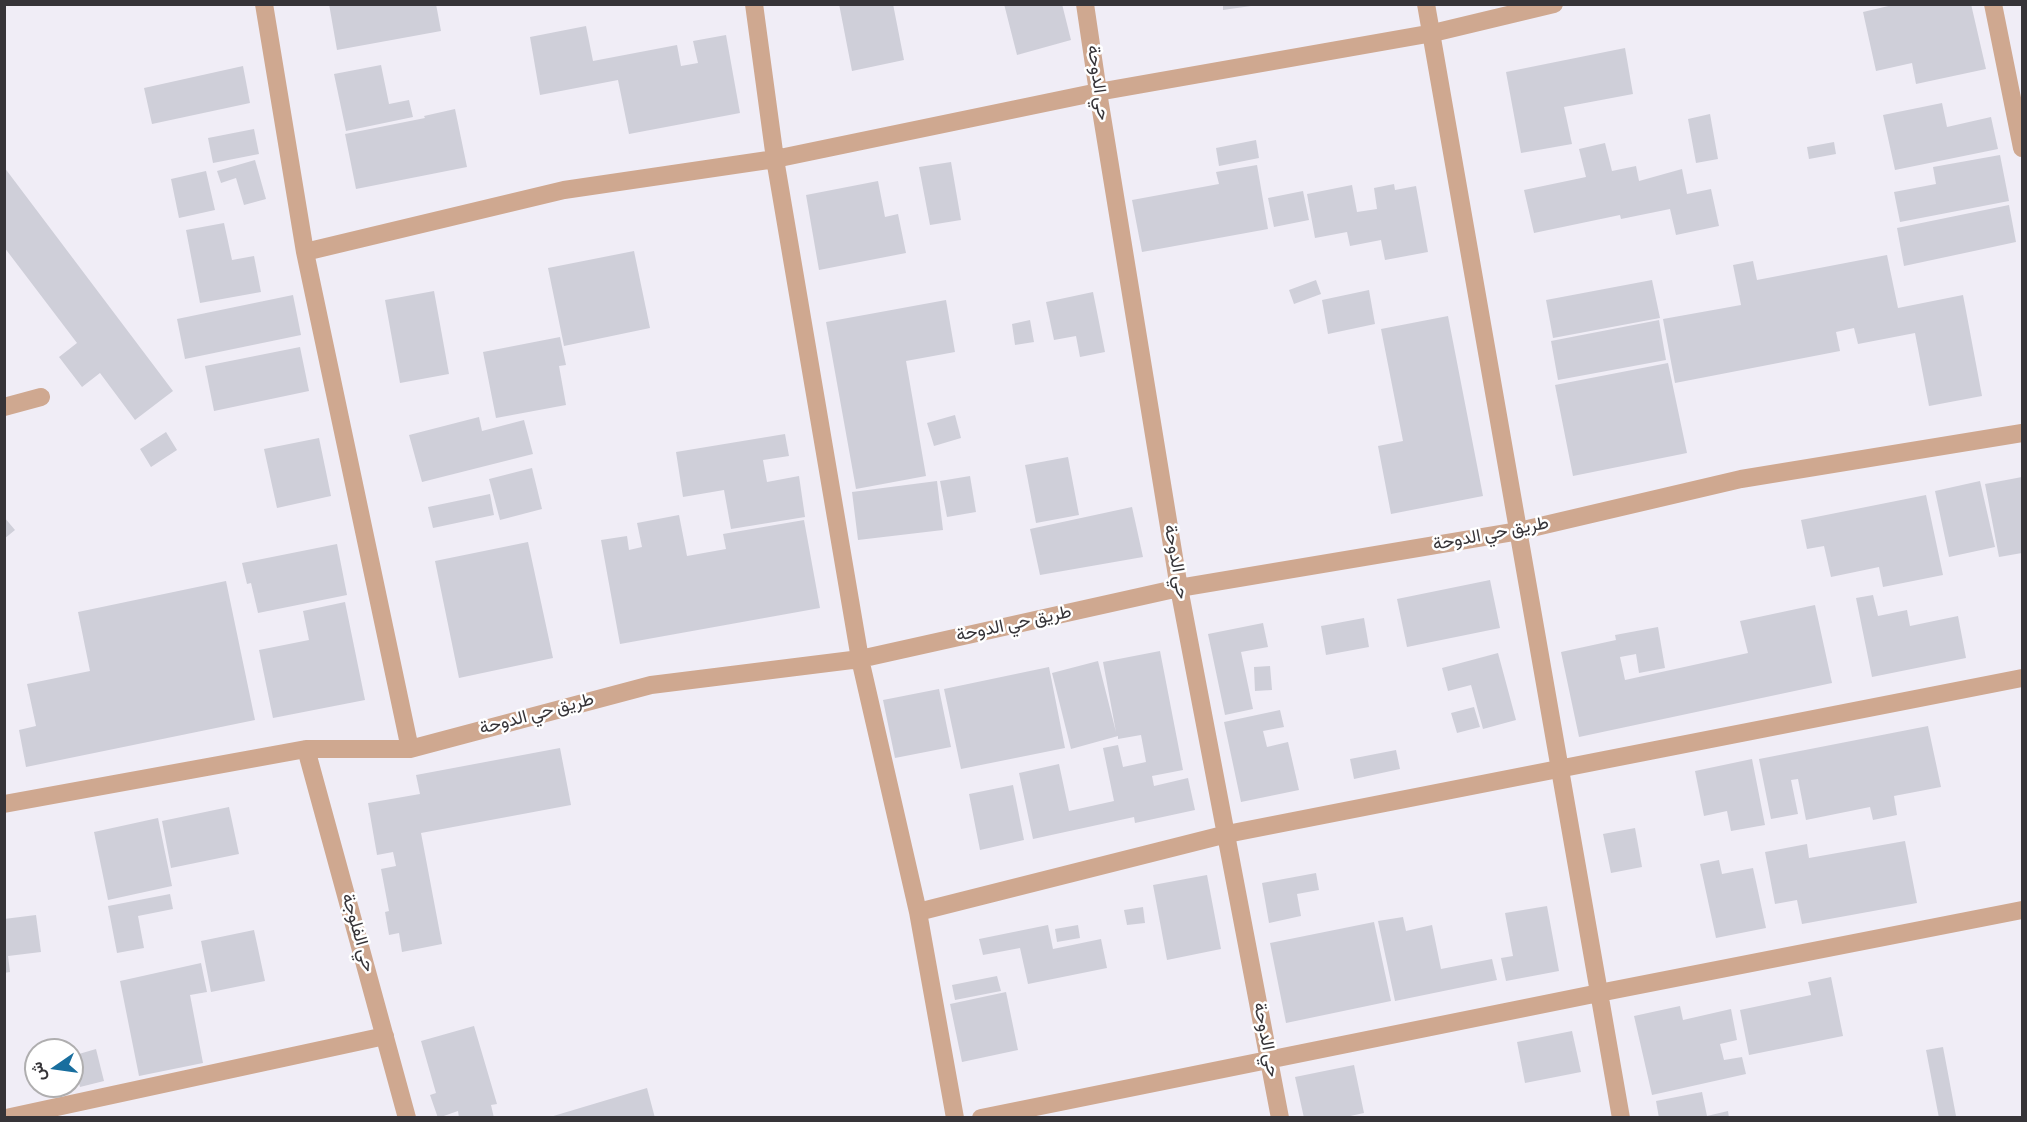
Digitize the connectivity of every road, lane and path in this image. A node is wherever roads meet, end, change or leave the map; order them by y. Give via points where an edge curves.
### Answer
1 (264, 4) edge
2 (754, 4) edge
3 (1085, 4) edge
4 (1426, 4) edge
5 (1554, 4) edge
6 (1993, 4) edge
7 (1433, 33) junction
8 (1098, 92) junction
9 (2022, 148) edge
10 (775, 159) junction
11 (305, 252) junction
12 (41, 397) dead end
13 (4, 407) edge
14 (2022, 433) edge
15 (1519, 531) junction
16 (1179, 588) junction
17 (860, 659) junction
18 (2022, 678) edge
19 (410, 749) junction
20 (306, 750) junction
21 (1559, 768) junction
22 (4, 804) edge
23 (1227, 834) junction
24 (2022, 910) edge
25 (918, 912) junction
26 (1599, 993) junction
27 (386, 1036) junction
28 (1268, 1060) junction
29 (6, 1118) edge
30 (407, 1118) edge
31 (955, 1118) edge
32 (981, 1118) edge
33 (1280, 1118) edge
34 (1621, 1118) edge

1 - 11 street
2 - 10 street
3 - 8 street, حي الدوحة
4 - 7 street
5 - 7 street
6 - 9 street
7 - 8 street
7 - 15 street
8 - 10 street
8 - 16 street, حي الدوحة
10 - 11 street via 564,190
10 - 17 street
11 - 19 street
12 - 13 street
14 - 15 street, طريق حي الدوحة via 1741,479
15 - 16 street, طريق حي الدوحة
15 - 21 street
16 - 17 street, طريق حي الدوحة
16 - 23 street, حي الدوحة
17 - 19 street, طريق حي الدوحة via 651,685
17 - 25 street
18 - 21 street
19 - 20 street, طريق حي الدوحة
20 - 22 street, طريق حي الدوحة
20 - 27 street, حي الفلوجة
21 - 23 street
21 - 26 street
23 - 25 street
23 - 28 street, حي الدوحة
24 - 26 street
25 - 31 street
26 - 28 street
26 - 34 street
27 - 29 street
27 - 30 street, حي الفلوجة
28 - 32 street
28 - 33 street, حي الدوحة

